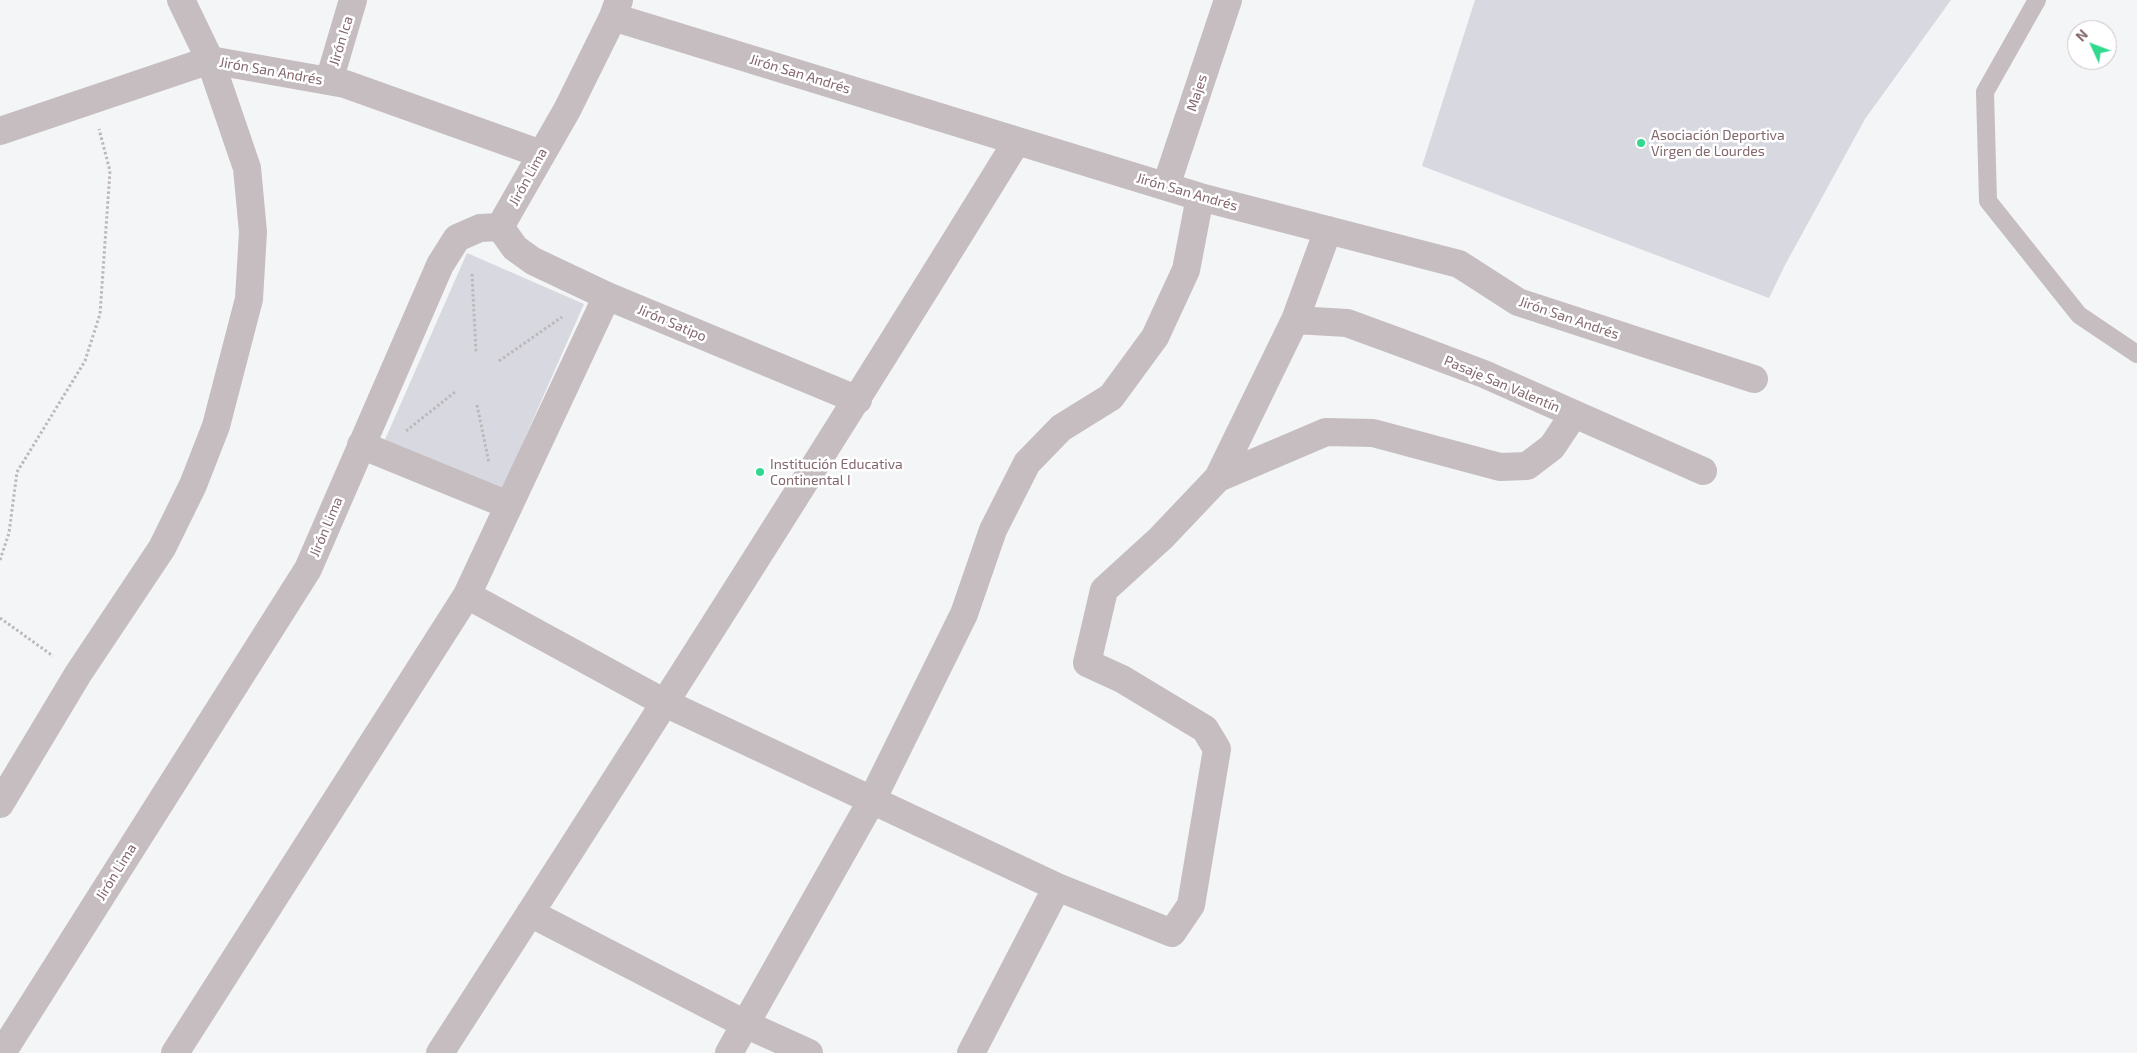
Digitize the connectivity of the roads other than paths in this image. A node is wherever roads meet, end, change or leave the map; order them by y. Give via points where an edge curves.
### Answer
1 (181, 0) edge
2 (353, 0) edge
3 (1228, 0) edge
4 (2036, 0) edge
5 (616, 9) edge
6 (210, 60) junction
7 (329, 81) junction
8 (0, 131) edge
9 (1017, 141) junction
10 (541, 154) junction
11 (1166, 186) junction
12 (1200, 197) junction
13 (500, 227) junction
14 (1328, 230) junction
15 (607, 296) junction
16 (1295, 320) junction
17 (2137, 354) edge
18 (1754, 379) dead end
19 (858, 400) junction
20 (1574, 414) junction
21 (361, 444) junction
22 (1703, 471) dead end
23 (1218, 478) junction
24 (508, 505) junction
25 (467, 595) junction
26 (665, 703) junction
27 (872, 800) junction
28 (0, 804) edge
29 (1057, 887) junction
30 (530, 913) junction
31 (745, 1024) junction
32 (2, 1053) edge
33 (175, 1053) edge
34 (440, 1053) edge
35 (729, 1053) edge
36 (809, 1053) edge
37 (971, 1053) edge

1 - 6 street
2 - 7 street, Jirón Ica
3 - 11 street, Majes
4 - 17 lane via 1985,92 1988,201 2078,315
5 - 9 street, Jirón San Andrés
5 - 10 street, Jirón Lima via 567,110
6 - 7 street, Jirón San Andrés
6 - 8 street, Jirón San Andrés
6 - 28 street via 248,168 252,232 248,299 216,426 193,485 162,548 78,674
7 - 10 street, Jirón San Andrés
9 - 11 street, Jirón San Andrés
9 - 19 street
10 - 13 street, Jirón Lima
11 - 12 street, Jirón San Andrés
12 - 14 street, Jirón San Andrés
12 - 27 street via 1186,270 1154,337 1111,398 1061,428 1027,463 993,530 964,614
13 - 15 street, Jirón Satipo via 515,248 533,261
13 - 21 street, Jirón Lima via 480,228 457,238 440,265
14 - 16 street
14 - 18 street, Jirón San Andrés via 1459,264 1518,302
15 - 19 street, Jirón Satipo
15 - 24 street
16 - 20 street, Pasaje San Valentín via 1347,323 1484,374
16 - 23 street
19 - 26 street
20 - 22 street, Pasaje San Valentín
20 - 23 street via 1552,447 1528,466 1500,467 1373,433 1326,432
21 - 24 street
21 - 32 street, Jirón Lima via 308,569
23 - 29 street via 1161,538 1104,590 1087,663 1122,679 1205,729 1216,749 1191,904 1172,933
24 - 25 street
25 - 26 street
25 - 33 street
26 - 27 street
26 - 30 street
27 - 29 street
27 - 31 street
29 - 37 street
30 - 31 street
30 - 34 street
31 - 35 street
31 - 36 street

